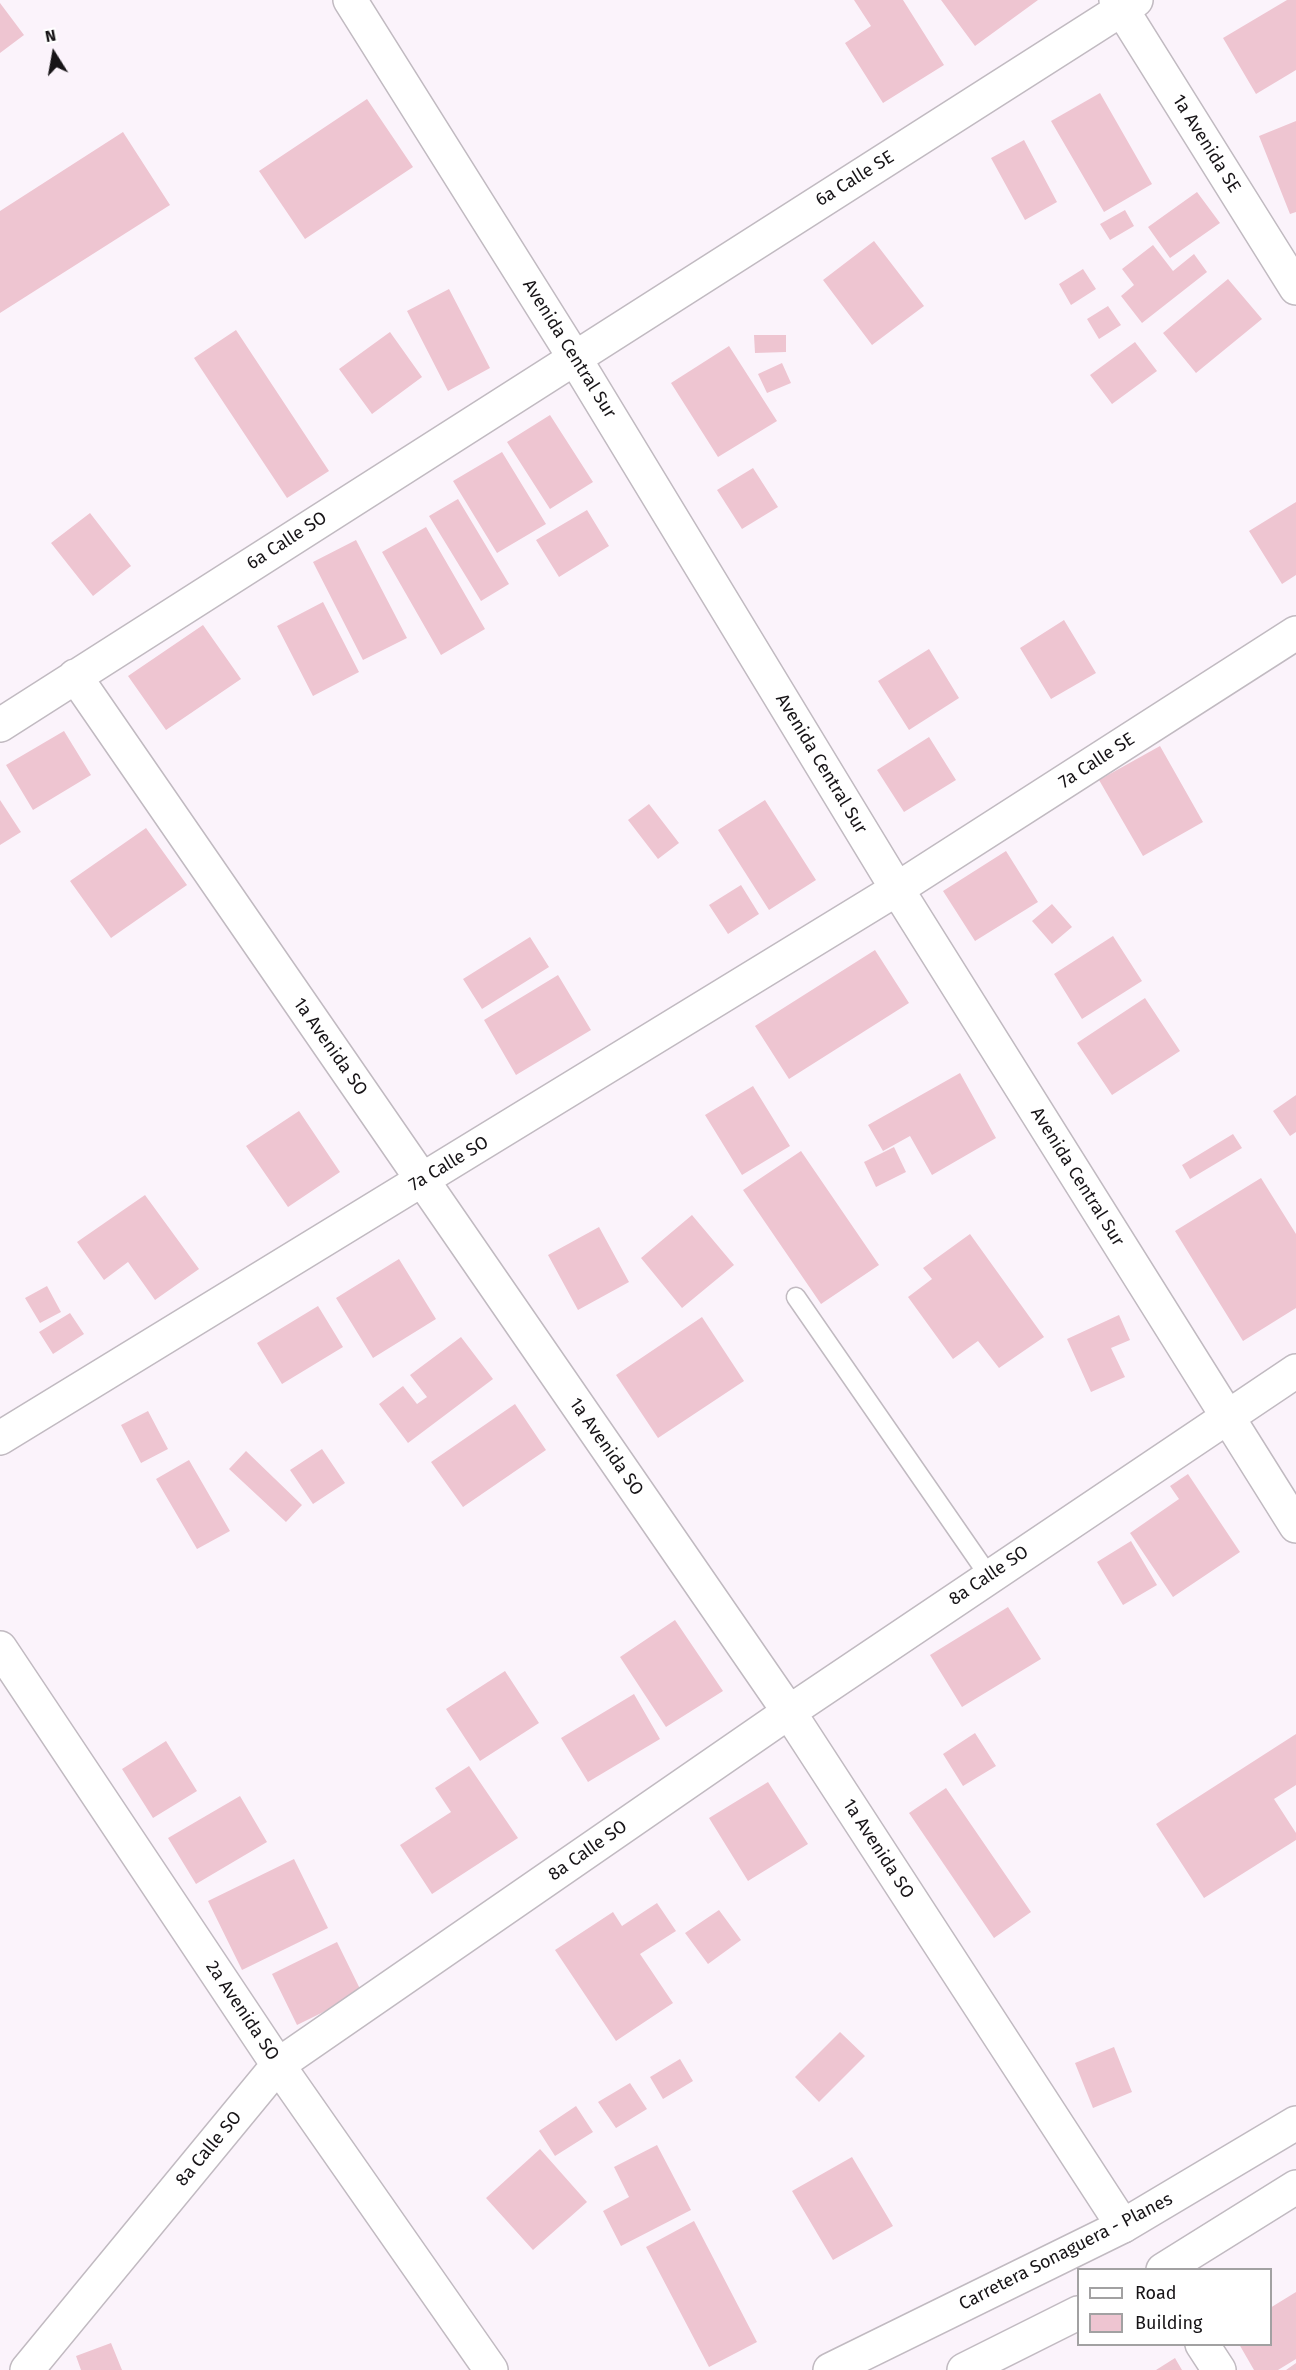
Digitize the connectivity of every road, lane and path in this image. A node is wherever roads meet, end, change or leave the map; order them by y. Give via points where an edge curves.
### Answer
1 (350, 0) edge
2 (1124, 3) edge
3 (1296, 288) edge
4 (574, 357) junction
5 (1296, 633) edge
6 (75, 676) junction
7 (0, 725) edge
8 (897, 889) junction
9 (423, 1180) junction
10 (796, 1297) dead end
11 (1296, 1371) edge
12 (1227, 1416) junction
13 (0, 1438) edge
14 (1296, 1526) edge
15 (989, 1576) junction
16 (0, 1648) edge
17 (789, 1712) junction
18 (278, 2065) junction
19 (1296, 2123) edge
20 (1296, 2187) edge
21 (1123, 2226) junction
22 (1165, 2268) edge
23 (1077, 2314) edge
24 (1203, 2346) edge
25 (27, 2370) edge
26 (491, 2370) edge
27 (830, 2370) edge
28 (964, 2370) edge
29 (1219, 2370) edge

1 - 4 street, Avenida Central Sur
2 - 3 street, 1a Avenida SE
2 - 4 street, 6a Calle SE
4 - 6 street, 6a Calle SO
4 - 8 street, Avenida Central Sur
5 - 8 street, 7a Calle SE
6 - 7 street, 6a Calle SO
6 - 9 street, 1a Avenida SO
8 - 9 street, 7a Calle SO
8 - 12 street, Avenida Central Sur
9 - 13 street, 7a Calle SO
9 - 17 street, 1a Avenida SO
10 - 15 lane
11 - 12 street, 8a Calle SO
12 - 14 street, Avenida Central Sur
12 - 15 street, 8a Calle SO
15 - 17 street, 8a Calle SO
16 - 18 street, 2a Avenida SO
17 - 18 street, 8a Calle SO
17 - 21 street, 1a Avenida SO
18 - 25 street, 8a Calle SO
18 - 26 street, 2a Avenida SO
19 - 21 street, Carretera Sonaguera - Planes
20 - 22 street
21 - 27 street, Carretera Sonaguera - Planes
23 - 28 street
24 - 29 street

